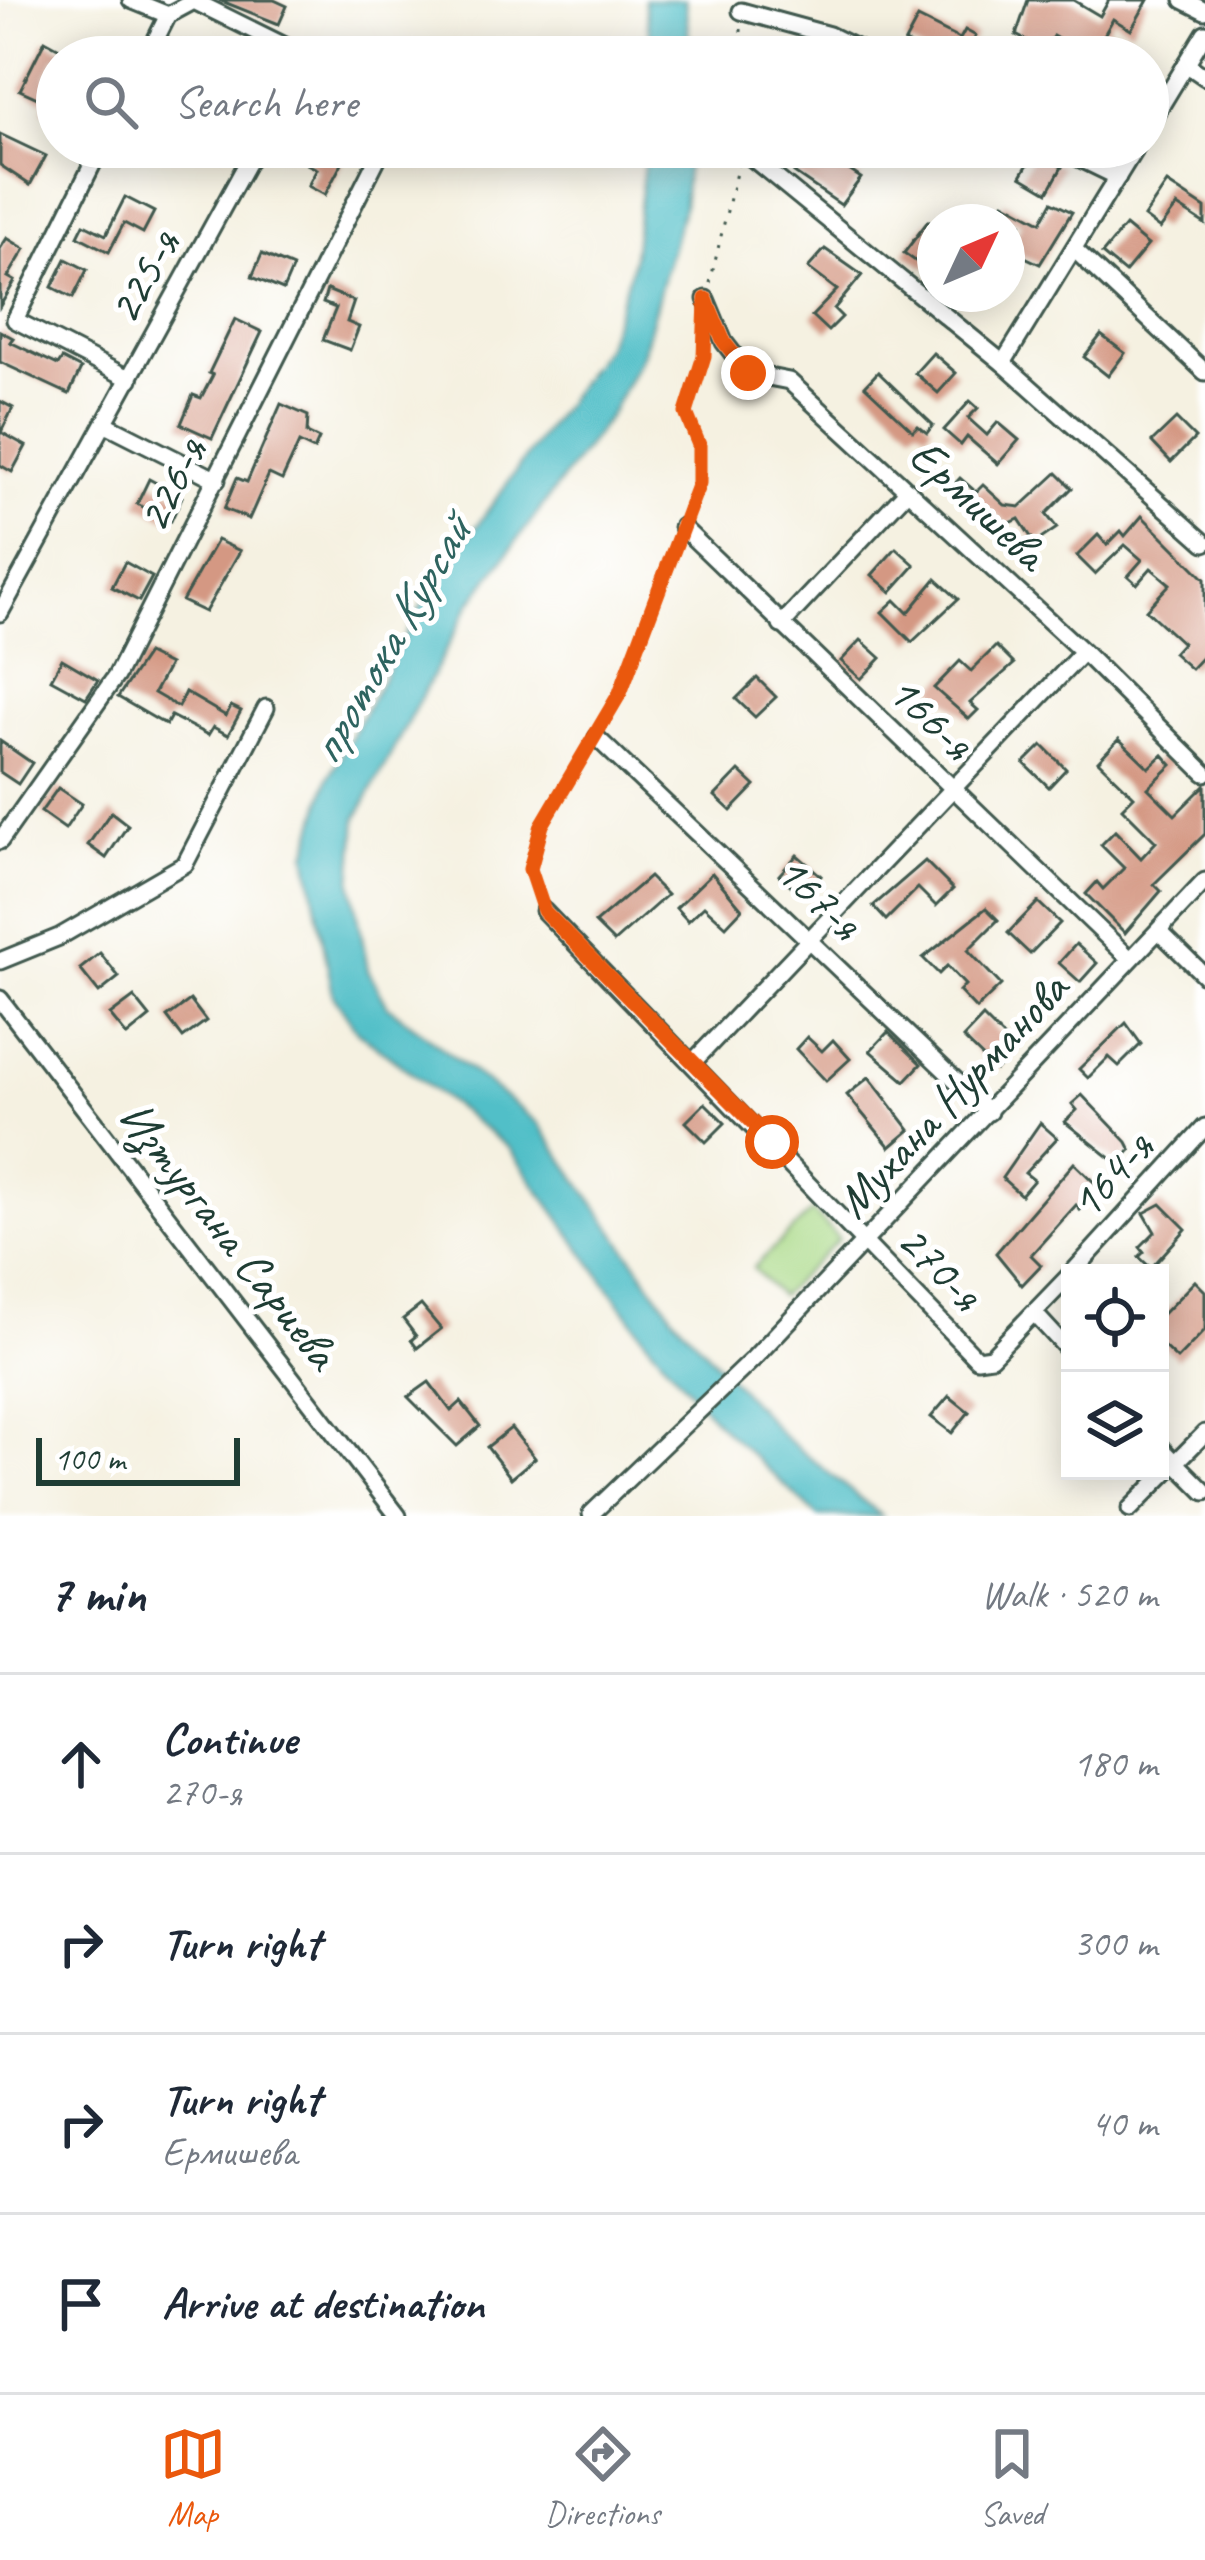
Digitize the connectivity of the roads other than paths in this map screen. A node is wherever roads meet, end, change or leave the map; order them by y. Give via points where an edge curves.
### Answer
1 (131, 0) edge
2 (1183, 0) edge
3 (741, 11) road end
4 (1205, 11) edge
5 (168, 15) junction
6 (1205, 33) edge
7 (158, 36) edge
8 (264, 36) edge
9 (826, 36) edge
10 (1186, 64) junction
11 (1205, 77) edge
12 (1169, 92) edge
13 (89, 168) edge
14 (245, 168) edge
15 (373, 168) edge
16 (764, 168) edge
17 (1099, 168) edge
18 (1123, 168) edge
19 (1118, 177) junction
20 (1075, 250) junction
21 (706, 299) road end
22 (8, 316) edge
23 (1003, 363) junction
24 (1205, 371) edge
25 (130, 379) junction
26 (106, 424) junction
27 (218, 480) junction
28 (908, 490) junction
29 (682, 526) road end
30 (1205, 543) edge
31 (0, 613) edge
32 (781, 625) junction
33 (1084, 652) junction
34 (266, 708) dead end
35 (597, 738) road end
36 (1205, 773) edge
37 (953, 790) junction
38 (0, 841) edge
39 (1205, 881) edge
40 (544, 911) road end
41 (1159, 931) junction
42 (811, 941) junction
43 (1130, 959) junction
44 (0, 961) edge
45 (1205, 976) edge
46 (0, 999) edge
47 (693, 1062) junction
48 (989, 1112) junction
49 (1205, 1127) edge
50 (863, 1244) junction
51 (1080, 1264) edge
52 (1061, 1285) edge
53 (1035, 1314) junction
54 (1061, 1342) edge
55 (985, 1361) joint
56 (1205, 1433) edge
57 (1169, 1458) edge
58 (1175, 1464) junction
59 (1205, 1492) edge
60 (1130, 1509) dead end
61 (393, 1514) edge
62 (591, 1515) edge

1 - 5 street
2 - 4 street
3 - 9 street
5 - 7 street
5 - 8 street via 194,1
6 - 10 street
10 - 11 street
10 - 12 street
13 - 22 street, 225-я
14 - 25 street, 225-я
15 - 27 street, 226-я
16 - 23 street
17 - 19 street
18 - 19 street
19 - 20 street
20 - 23 street
20 - 24 street
21 - 28 street, Ермишева via 748,373 789,381
22 - 25 street, 225-я
23 - 30 street
25 - 26 street, 225-я
26 - 27 street
26 - 31 street, 225-я
27 - 38 street, 226-я via 116,676
28 - 32 street
28 - 33 street, Ермишева
29 - 32 street, 166-я
32 - 37 street, 166-я
33 - 36 street, Ермишева
33 - 37 street
34 - 44 street via 185,864 59,937
35 - 42 street, 167-я
37 - 42 street
37 - 43 street, 166-я
39 - 41 street, Мухана Нурманова
40 - 47 street, 270-я
41 - 43 street, Мухана Нурманова
41 - 45 street
42 - 47 street
42 - 48 street, 167-я
43 - 48 street, Мухана Нурманова
46 - 61 street, Изтургана Сариева
47 - 50 street, 270-я via 852,1223
48 - 50 street, Мухана Нурманова
49 - 51 street, 164-я
50 - 55 street, 270-я
50 - 62 street, Мухана Нурманова
52 - 53 street, 164-я
53 - 54 street
53 - 55 street, 164-я
56 - 58 street
57 - 58 street
58 - 59 street
58 - 60 street

